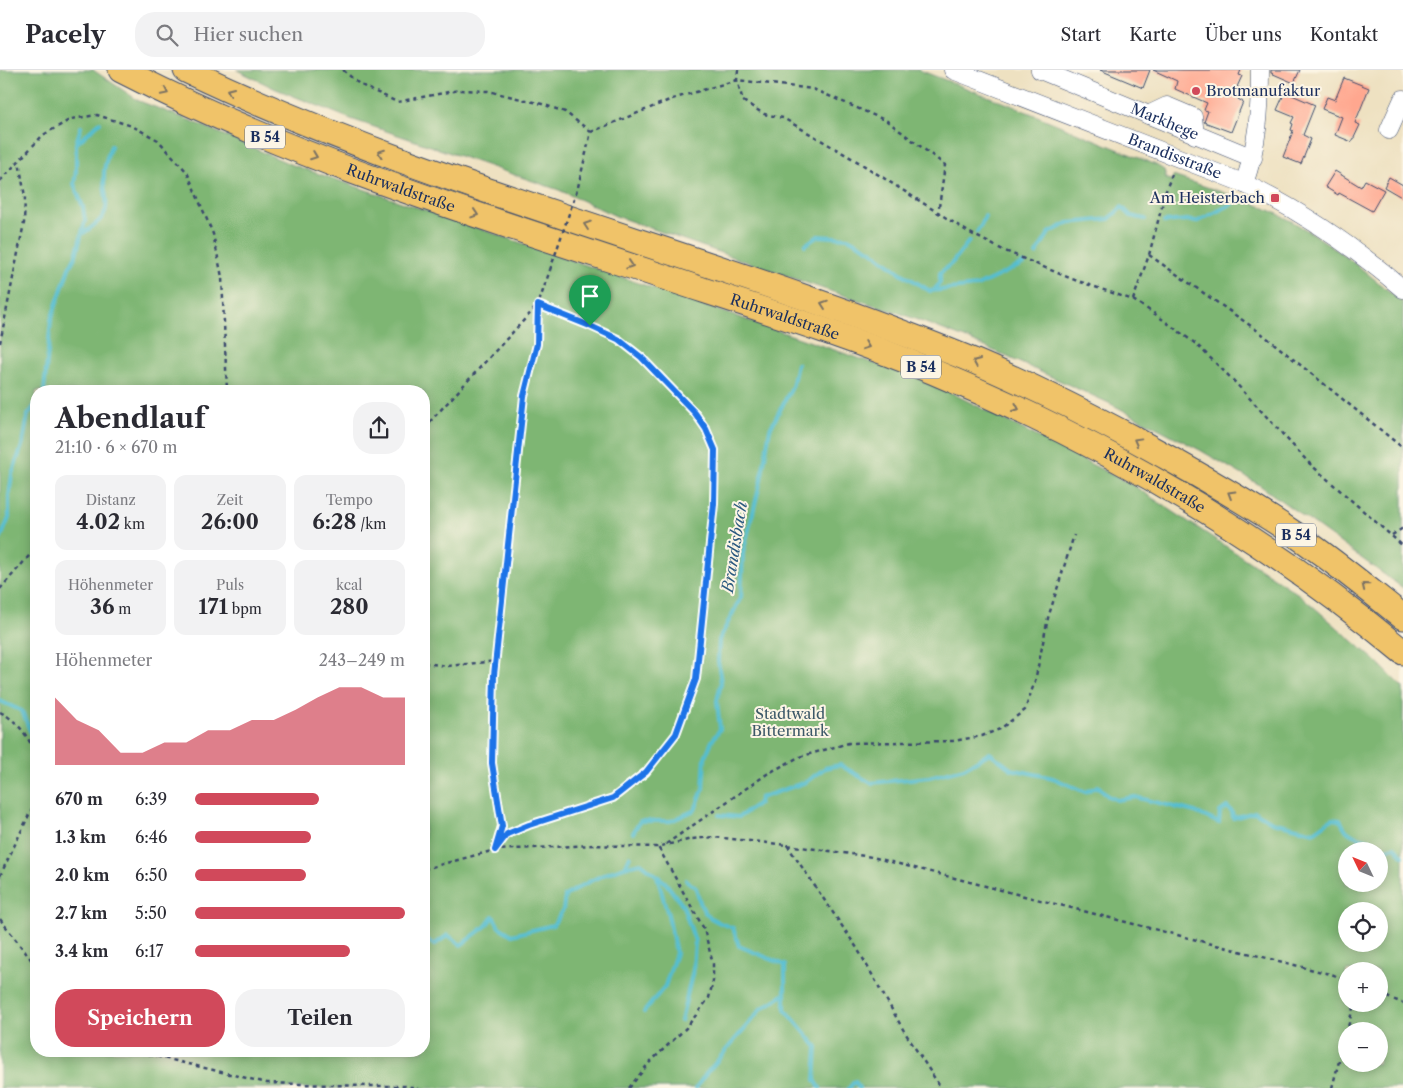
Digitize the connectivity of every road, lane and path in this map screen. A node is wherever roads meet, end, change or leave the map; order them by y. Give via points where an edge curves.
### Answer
1 (121, 70) edge
2 (186, 70) edge
3 (343, 70) edge
4 (738, 70) edge
5 (953, 70) edge
6 (1040, 70) edge
7 (1260, 70) edge
8 (1078, 78) edge
9 (737, 80) junction
10 (1403, 99) edge
11 (1389, 130) dead end
12 (591, 132) junction
13 (1253, 158) junction
14 (19, 161) junction
15 (1174, 169) dead end
16 (0, 181) edge
17 (1244, 184) junction
18 (938, 214) junction
19 (1149, 255) junction
20 (1403, 290) edge
21 (1133, 300) junction
22 (538, 305) junction
23 (0, 343) edge
24 (227, 385) edge
25 (430, 422) edge
26 (1403, 448) edge
27 (1403, 528) edge
28 (1074, 535) dead end
29 (1392, 535) junction
30 (1403, 546) edge
31 (30, 555) edge
32 (0, 589) edge
33 (1403, 617) edge
34 (1403, 652) edge
35 (496, 661) junction
36 (430, 663) edge
37 (0, 712) edge
38 (30, 740) edge
39 (30, 813) edge
40 (665, 845) junction
41 (787, 845) junction
42 (657, 847) junction
43 (495, 850) junction
44 (430, 867) edge
45 (0, 876) edge
46 (0, 919) edge
47 (30, 958) edge
48 (1338, 977) edge
49 (1388, 997) edge
50 (1403, 1002) edge
51 (1352, 1012) edge
52 (162, 1057) edge
53 (267, 1082) junction
54 (266, 1088) edge
55 (418, 1088) edge
56 (629, 1088) edge
57 (941, 1088) edge
58 (1332, 1088) edge

1 -> 34 highway, Ruhrwaldstraße / B 54 via 200,109 305,153 412,193 849,339 933,371 1043,420 1138,469 1234,527 1313,581
33 -> 2 highway, B 54 via 1347,572 1256,509 1091,416 1029,386 874,322 426,170 327,132
3 - 12 path via 359,84 397,102 460,90 488,91 565,112
4 - 9 path
5 - 17 street, Brandisstraße
6 - 8 street, Markhege
7 - 13 street via 1258,128
8 - 13 street, Markhege via 1148,115
9 - 12 path via 672,99
9 - 18 path via 743,101 764,114 783,118
9 - 18 path via 813,89 887,122 945,165
10 - 11 street
12 - 22 path, bridge via 578,186
13 - 17 street
14 - 16 path
14 - 23 path via 25,197 24,223
14 - 24 path via 43,135 71,119 97,115 132,126 158,140 187,172 213,234 222,277
15 - 19 path
17 - 20 street, Brandisstraße via 1307,217 1347,244
18 - 21 path via 1003,250
19 - 21 path
19 - 26 path via 1261,334
21 - 29 path via 1196,344 1309,463
22 - 25 path
22 - 35 path via 537,344 524,396
22 - 43 path via 618,339 641,357 695,413 715,450 714,495 696,679 676,734 646,772 613,798 507,834
27 - 29 path
28 - 40 path via 1048,618 1035,681 1025,710 1000,729 953,741 849,743 799,757 767,774
29 - 30 path
31 - 32 path
35 - 36 path via 448,666
35 - 43 path via 492,763 502,826
37 - 38 path via 12,718
39 - 45 path
40 - 41 path via 714,837
40 - 42 path
41 - 48 path via 872,857
41 - 57 path via 857,948
42 - 43 path via 592,845
42 - 56 path via 704,929 713,964 713,981 709,998 686,1028 648,1063
43 - 44 path
46 - 47 path
49 - 50 path
51 - 58 path
52 - 53 path
53 - 54 path
53 - 55 path

